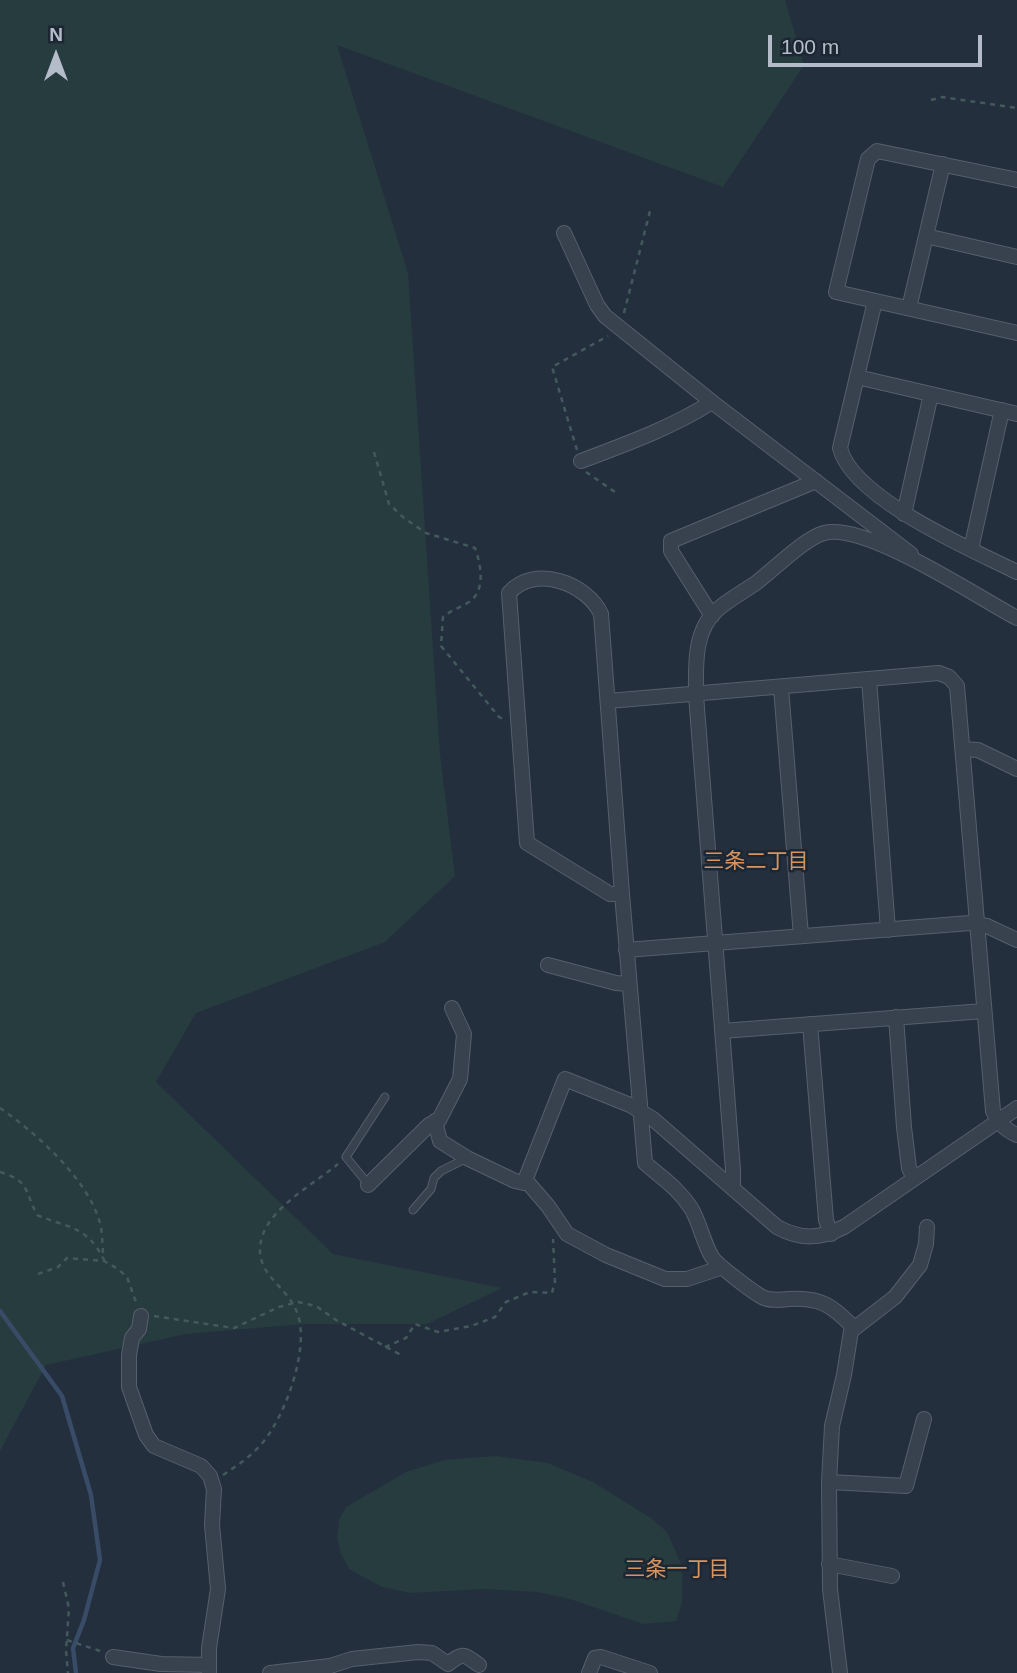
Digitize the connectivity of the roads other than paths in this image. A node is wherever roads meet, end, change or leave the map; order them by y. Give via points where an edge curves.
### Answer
1 (943, 164) junction
2 (1017, 180) edge
3 (564, 233) dead end
4 (926, 236) junction
5 (1017, 257) edge
6 (875, 301) junction
7 (909, 308) junction
8 (1017, 333) edge
9 (857, 377) junction
10 (931, 394) junction
11 (712, 402) junction
12 (1002, 410) junction
13 (1017, 414) edge
14 (581, 461) road end
15 (816, 481) junction
16 (904, 514) junction
17 (971, 549) junction
18 (925, 566) junction
19 (1017, 572) edge
20 (712, 616) junction
21 (1017, 618) edge
22 (869, 679) junction
23 (781, 688) junction
24 (696, 695) junction
25 (608, 701) junction
26 (962, 749) junction
27 (1017, 769) edge
28 (622, 894) junction
29 (977, 923) junction
30 (888, 930) junction
31 (801, 936) junction
32 (1017, 940) edge
33 (715, 943) junction
34 (626, 950) junction
35 (548, 965) dead end
36 (629, 984) junction
37 (453, 1008) dead end
38 (984, 1011) junction
39 (896, 1017) junction
40 (810, 1024) junction
41 (722, 1031) junction
42 (385, 1097) dead end
43 (1017, 1108) edge
44 (641, 1111) junction
45 (435, 1121) junction
46 (998, 1121) junction
47 (1017, 1135) edge
48 (467, 1158) junction
49 (914, 1179) junction
50 (524, 1183) junction
51 (368, 1185) joint
52 (733, 1187) junction
53 (413, 1210) dead end
54 (927, 1227) dead end
55 (831, 1234) junction
56 (720, 1268) junction
57 (141, 1316) road end
58 (853, 1328) junction
59 (924, 1419) dead end
60 (829, 1482) junction
61 (829, 1564) junction
62 (892, 1576) dead end
63 (113, 1657) road end
64 (479, 1665) dead end
65 (209, 1669) edge
66 (330, 1670) edge
67 (270, 1673) edge
68 (589, 1673) edge
69 (650, 1673) edge
70 (840, 1673) edge

1 - 2 street
1 - 4 street
1 - 6 street via 877,151 868,159 836,292
3 - 11 street via 605,316
4 - 5 street
4 - 7 street
6 - 7 street
6 - 9 street
7 - 8 street
9 - 10 street
9 - 16 street via 842,456 857,477
10 - 12 street
10 - 16 street
11 - 14 street via 650,434
11 - 15 street
12 - 13 street
12 - 17 street
15 - 18 street
15 - 20 street via 671,541 671,551
16 - 17 street
17 - 19 street
18 - 20 street via 865,539 825,533 809,540
18 - 21 street
20 - 24 street via 696,654
22 - 23 street
22 - 26 street via 939,673 949,677 957,686
22 - 30 street
23 - 24 street
23 - 31 street
24 - 25 street
24 - 33 street
25 - 28 street
25 - 28 street via 597,605 568,583 552,579 515,585 509,593 527,843 610,894
26 - 27 street via 978,750
26 - 29 street
28 - 34 street
29 - 30 street
29 - 32 street
29 - 38 street
30 - 31 street
31 - 33 street
33 - 34 street
33 - 41 street
34 - 36 street
35 - 36 street
36 - 44 street
37 - 45 street via 464,1034 460,1079
38 - 39 street
38 - 46 street via 993,1111
39 - 40 street
39 - 49 street via 904,1127
40 - 41 street
40 - 55 street via 826,1220
41 - 52 street
42 - 51 lane via 346,1157
43 - 46 street
44 - 50 street via 565,1079
44 - 52 street
44 - 56 street via 645,1163 672,1183 691,1209
45 - 48 street via 440,1141
45 - 51 street
46 - 47 street
46 - 49 street
48 - 50 street
48 - 53 lane via 441,1171
49 - 55 street
50 - 56 street via 548,1206 567,1234 606,1255 665,1279 687,1279
52 - 55 street via 789,1234 806,1238
54 - 58 street via 920,1265 895,1297
56 - 58 street via 770,1300 817,1300 841,1314
57 - 65 street via 128,1356 129,1387 146,1435 154,1446 201,1466 214,1489 218,1589
58 - 60 street via 832,1426
59 - 60 street via 906,1486
60 - 61 street
61 - 62 street
61 - 70 street
63 - 65 street
64 - 66 street via 465,1655 448,1664 432,1653 418,1652 352,1659
66 - 67 street
68 - 69 street via 595,1658 601,1657

